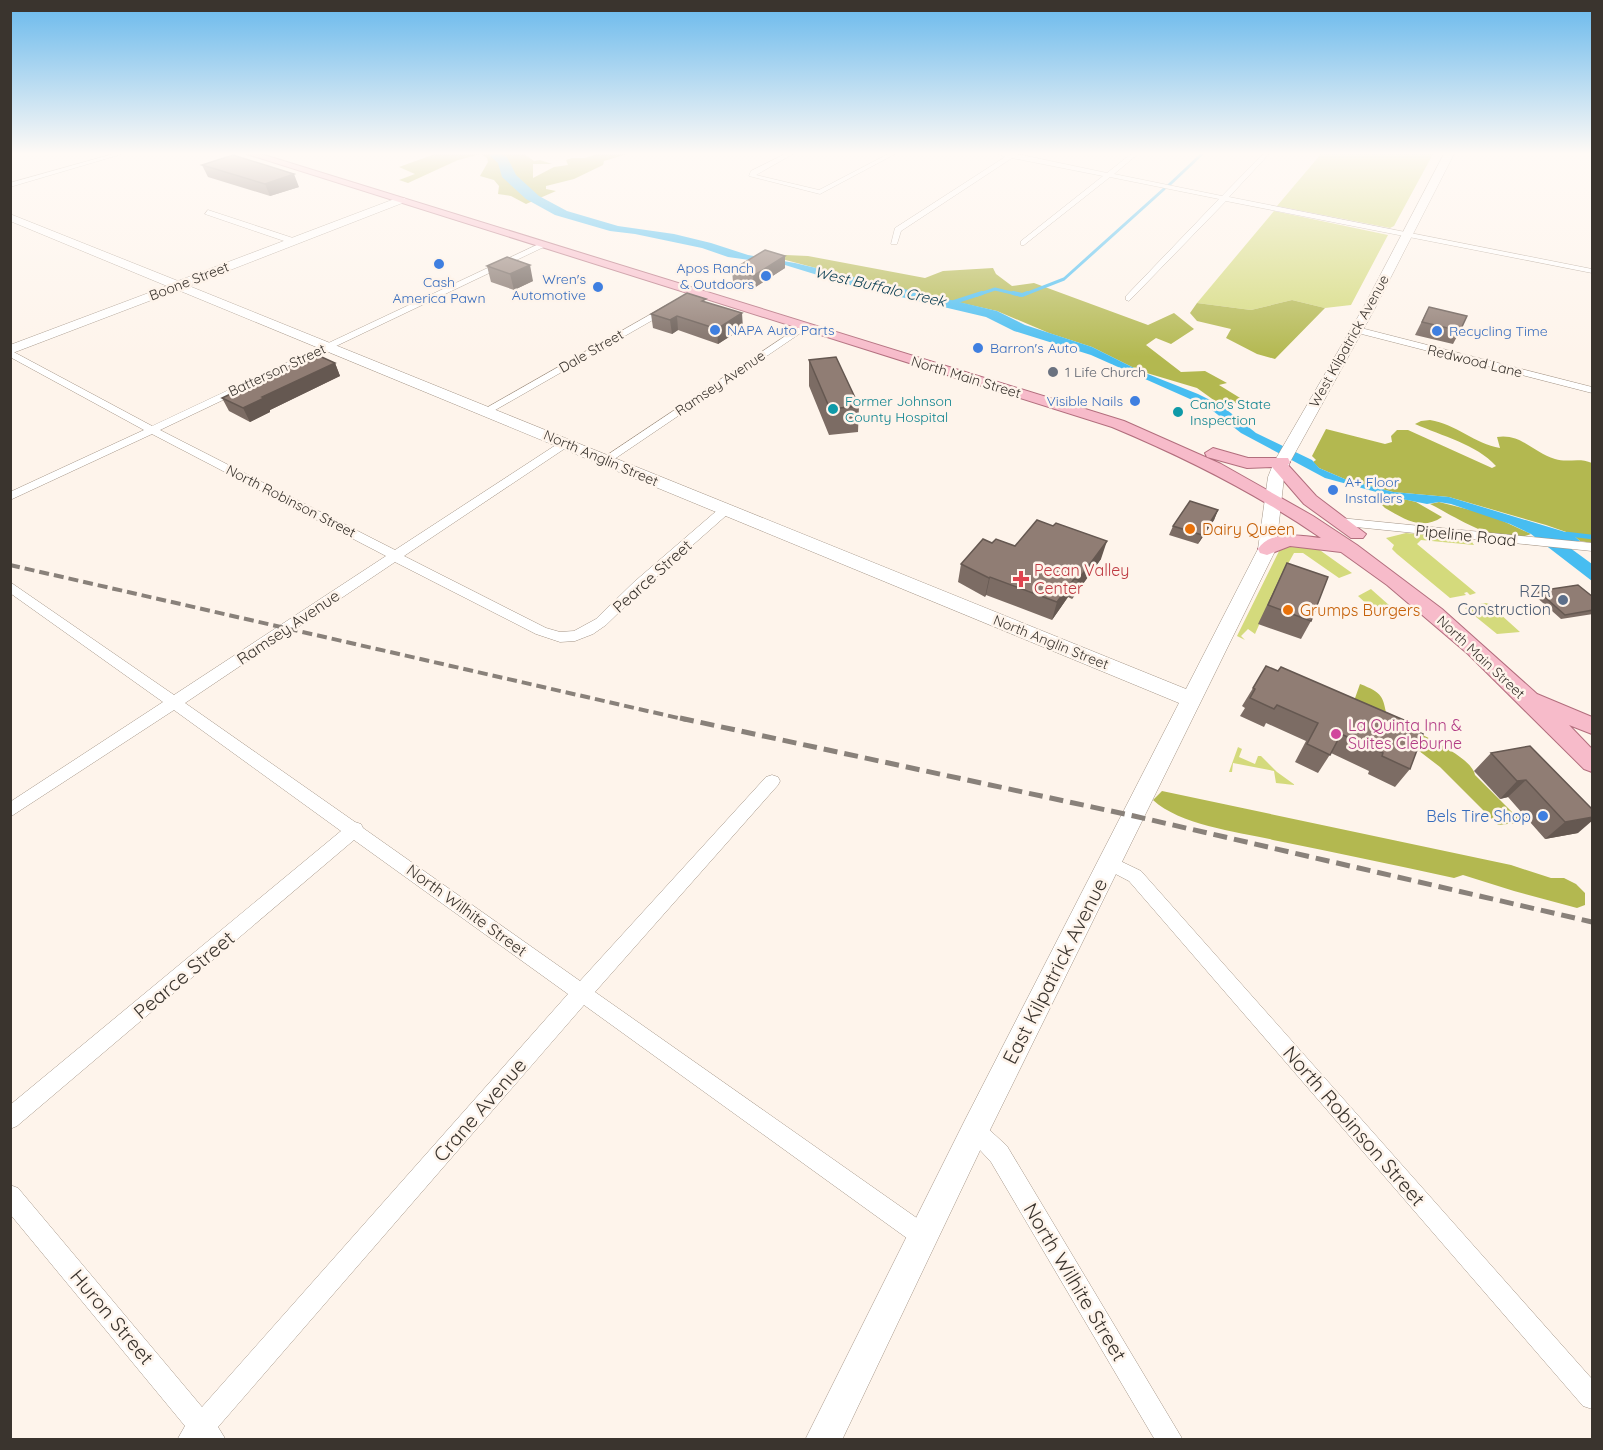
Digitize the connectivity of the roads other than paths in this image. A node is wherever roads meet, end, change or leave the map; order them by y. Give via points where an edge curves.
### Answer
1 (22, 222) edge
2 (236, 222) edge
3 (344, 222) edge
4 (470, 222) edge
5 (911, 222) edge
6 (1050, 222) edge
7 (1202, 222) edge
8 (1340, 222) edge
9 (1413, 222) edge
10 (1406, 235) junction
11 (293, 241) junction
12 (894, 242) dead end
13 (1024, 243) dead end
14 (544, 245) junction
15 (1593, 272) edge
16 (178, 285) junction
17 (695, 292) junction
18 (1129, 298) dead end
19 (805, 326) junction
20 (1357, 330) junction
21 (328, 346) junction
22 (10, 351) edge
23 (1593, 390) edge
24 (486, 411) junction
25 (153, 430) junction
26 (566, 443) junction
27 (1171, 445) junction
28 (606, 460) junction
29 (1281, 464) junction
30 (10, 497) edge
31 (1274, 499) junction
32 (725, 510) junction
33 (1340, 522) junction
34 (1593, 547) edge
35 (1351, 548) junction
36 (1267, 549) junction
37 (394, 556) junction
38 (1370, 562) junction
39 (10, 586) edge
40 (575, 636) joint
41 (1524, 697) junction
42 (1192, 700) junction
43 (176, 704) junction
44 (1593, 726) edge
45 (1591, 761) edge
46 (772, 781) dead end
47 (10, 811) edge
48 (355, 829) junction
49 (1110, 863) junction
50 (582, 993) junction
51 (10, 1119) edge
52 (975, 1130) junction
53 (10, 1196) edge
54 (923, 1236) junction
55 (1593, 1397) edge
56 (202, 1435) edge
57 (823, 1440) edge
58 (1170, 1440) edge

1 - 16 street, North Anglin Street
2 - 11 street
3 - 11 street, Boone Street
4 - 14 main road, North Main Street
5 - 12 street via 898,230
6 - 13 street
7 - 18 street
8 - 10 street
9 - 10 street, West Kilpatrick Avenue
10 - 15 street
10 - 20 street, West Kilpatrick Avenue
11 - 16 street, Boone Street
14 - 17 main road, North Main Street
14 - 21 street, Batterson Street
16 - 21 street, North Anglin Street
16 - 22 street, Boone Street
17 - 19 main road, North Main Street
17 - 24 street, Dale Street
19 - 27 main road, North Main Street via 1110,422
19 - 28 street, Ramsey Avenue
20 - 23 street, Redwood Lane
20 - 29 street, West Kilpatrick Avenue
21 - 24 street, North Anglin Street
21 - 25 street, Batterson Street
22 - 25 street, North Robinson Street
24 - 26 street, North Anglin Street
25 - 30 street, Batterson Street
25 - 37 street, North Robinson Street
26 - 28 street, North Anglin Street
26 - 37 street, Ramsey Avenue
27 - 29 main road via 1194,447 1247,463
27 - 31 main road, North Main Street
28 - 32 street, North Anglin Street
29 - 31 street, West Kilpatrick Avenue
29 - 33 main road via 1310,500
31 - 35 main road, North Main Street
31 - 36 street, East Kilpatrick Avenue
32 - 40 street, Pearce Street via 601,622
32 - 42 street, North Anglin Street
33 - 34 street, Pipeline Road
33 - 38 main road via 1360,537
35 - 36 main road via 1298,539
35 - 38 main road, North Main Street
36 - 42 street, East Kilpatrick Avenue
37 - 40 street, North Robinson Street via 541,631 560,637
37 - 43 street, Ramsey Avenue
38 - 41 main road, North Main Street via 1476,649
39 - 43 street, North Wilhite Street
41 - 44 main road
41 - 45 main road, North Main Street
42 - 49 street, East Kilpatrick Avenue
43 - 47 street, Ramsey Avenue
43 - 48 street, North Wilhite Street
46 - 50 street, Crane Avenue
48 - 50 street, North Wilhite Street
48 - 51 street, Pearce Street
49 - 52 street, East Kilpatrick Avenue
49 - 55 street, North Robinson Street via 1135,876
50 - 54 street, North Wilhite Street
50 - 56 street, Crane Avenue
52 - 54 street, East Kilpatrick Avenue
52 - 58 street, North Wilhite Street via 999,1155
53 - 56 street, Huron Street
54 - 57 street, East Kilpatrick Avenue

